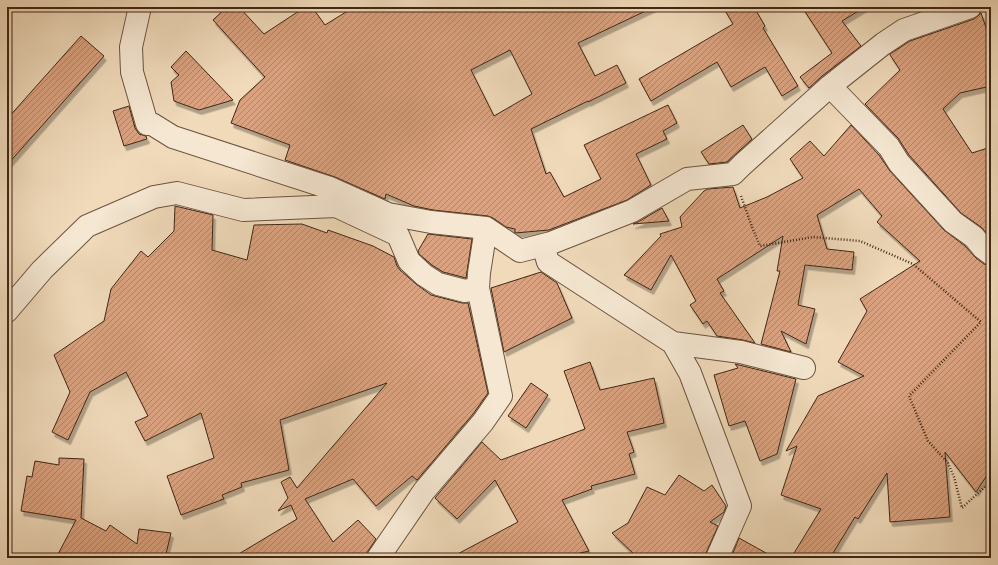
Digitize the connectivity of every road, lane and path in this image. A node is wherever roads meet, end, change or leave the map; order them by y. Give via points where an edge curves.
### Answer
1 (140, 7) edge
2 (970, 7) edge
3 (830, 86) junction
4 (733, 174) junction
5 (486, 228) junction
6 (543, 245) junction
7 (991, 254) edge
8 (478, 288) junction
9 (7, 311) edge
10 (673, 343) junction
11 (804, 368) dead end
12 (991, 481) edge
13 (378, 558) edge
14 (717, 558) edge

1 - 5 street via 131,47 132,72 148,124 173,137 330,188 388,214
2 - 3 street via 904,30
3 - 4 street
3 - 7 street via 889,147 899,163 953,222 974,237
4 - 6 street via 687,179 632,211
4 - 12 path via 760,246 813,237 860,241 913,264 981,322 909,396 928,441 948,463 962,508
5 - 6 street via 520,251
5 - 8 street
6 - 10 street via 548,262
8 - 9 street via 465,291 438,284 409,260 398,235 336,206 242,210 177,193 154,197 87,226 42,270
8 - 13 street via 501,396 483,422 424,491
10 - 11 street via 741,352
10 - 14 street via 690,373 740,506

